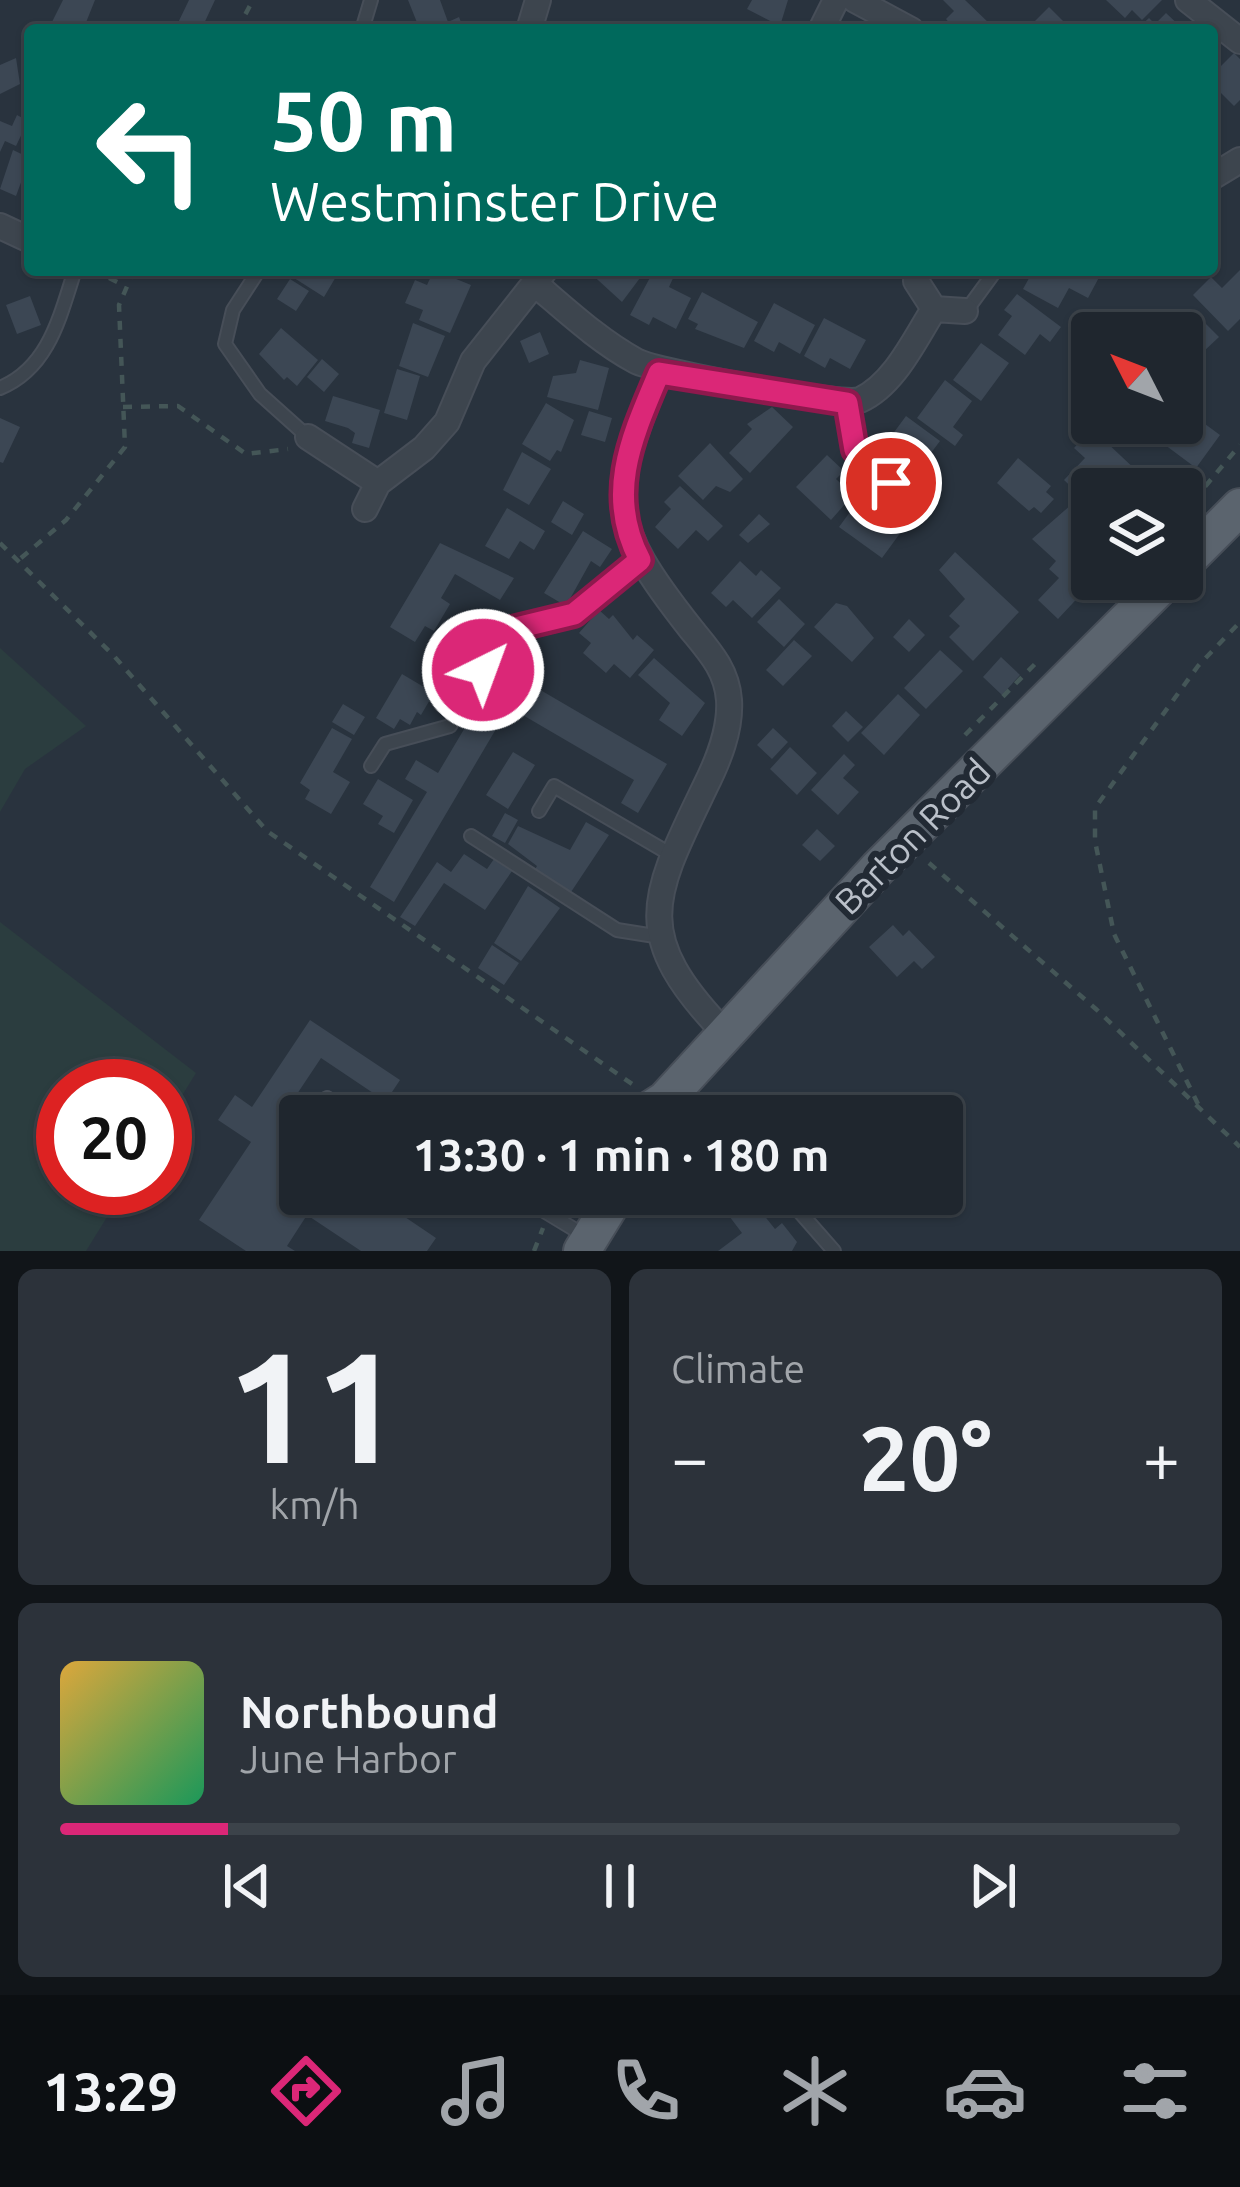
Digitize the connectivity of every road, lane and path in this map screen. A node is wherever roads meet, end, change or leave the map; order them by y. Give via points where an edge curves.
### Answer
1 (856, 0) edge
2 (1187, 0) edge
3 (900, 24) edge
4 (1240, 41) edge
5 (73, 276) edge
6 (105, 276) edge
7 (132, 276) edge
8 (255, 276) edge
9 (991, 276) edge
10 (539, 277) edge
11 (916, 281) dead end
12 (127, 287) junction
13 (934, 309) junction
14 (965, 311) joint
15 (659, 373) junction
16 (0, 388) edge
17 (847, 403) junction
18 (123, 407) junction
19 (304, 442) junction
20 (1240, 445) edge
21 (891, 483) dead end
22 (378, 484) junction
23 (1203, 489) edge
24 (1240, 507) edge
25 (365, 509) dead end
26 (0, 543) edge
27 (1203, 544) edge
28 (21, 558) junction
29 (640, 560) junction
30 (1147, 600) edge
31 (472, 620) dead end
32 (1240, 622) edge
33 (500, 642) junction
34 (371, 766) dead end
35 (539, 811) dead end
36 (471, 836) dead end
37 (670, 854) junction
38 (925, 860) dead end
39 (661, 938) junction
40 (723, 1031) junction
41 (637, 1095) edge
42 (662, 1095) edge
43 (1198, 1104) junction
44 (1240, 1147) edge
45 (542, 1215) edge
46 (599, 1215) edge
47 (802, 1215) edge
48 (575, 1242) edge
49 (834, 1251) edge

1 - 3 street
2 - 4 street
5 - 16 lane via 46,349
6 - 12 path
7 - 12 path
8 - 19 lane via 233,310 225,344
9 - 14 lane
10 - 15 street
10 - 22 street via 473,361 446,422
11 - 13 street
12 - 18 path via 119,305
13 - 14 street
13 - 17 street via 880,387
15 - 17 street
15 - 29 street via 628,447 620,494 625,532
17 - 21 lane via 855,450
18 - 19 path via 178,406 246,454
18 - 28 path via 125,447 66,520
19 - 22 street
20 - 23 path
22 - 25 street
24 - 27 main road
26 - 28 path
28 - 41 path via 267,831
29 - 33 street via 574,614 512,629
29 - 37 street via 719,664 730,705 720,757
30 - 40 main road, Barton Road
31 - 33 lane
32 - 43 path via 1198,666 1095,808 1114,934
33 - 34 lane via 450,726 385,744
35 - 37 lane via 554,786
36 - 39 lane via 617,930
37 - 39 street
38 - 43 path
39 - 40 street via 680,986
40 - 42 main road, Barton Road
43 - 44 path
45 - 48 lane
46 - 48 main road
47 - 49 lane

